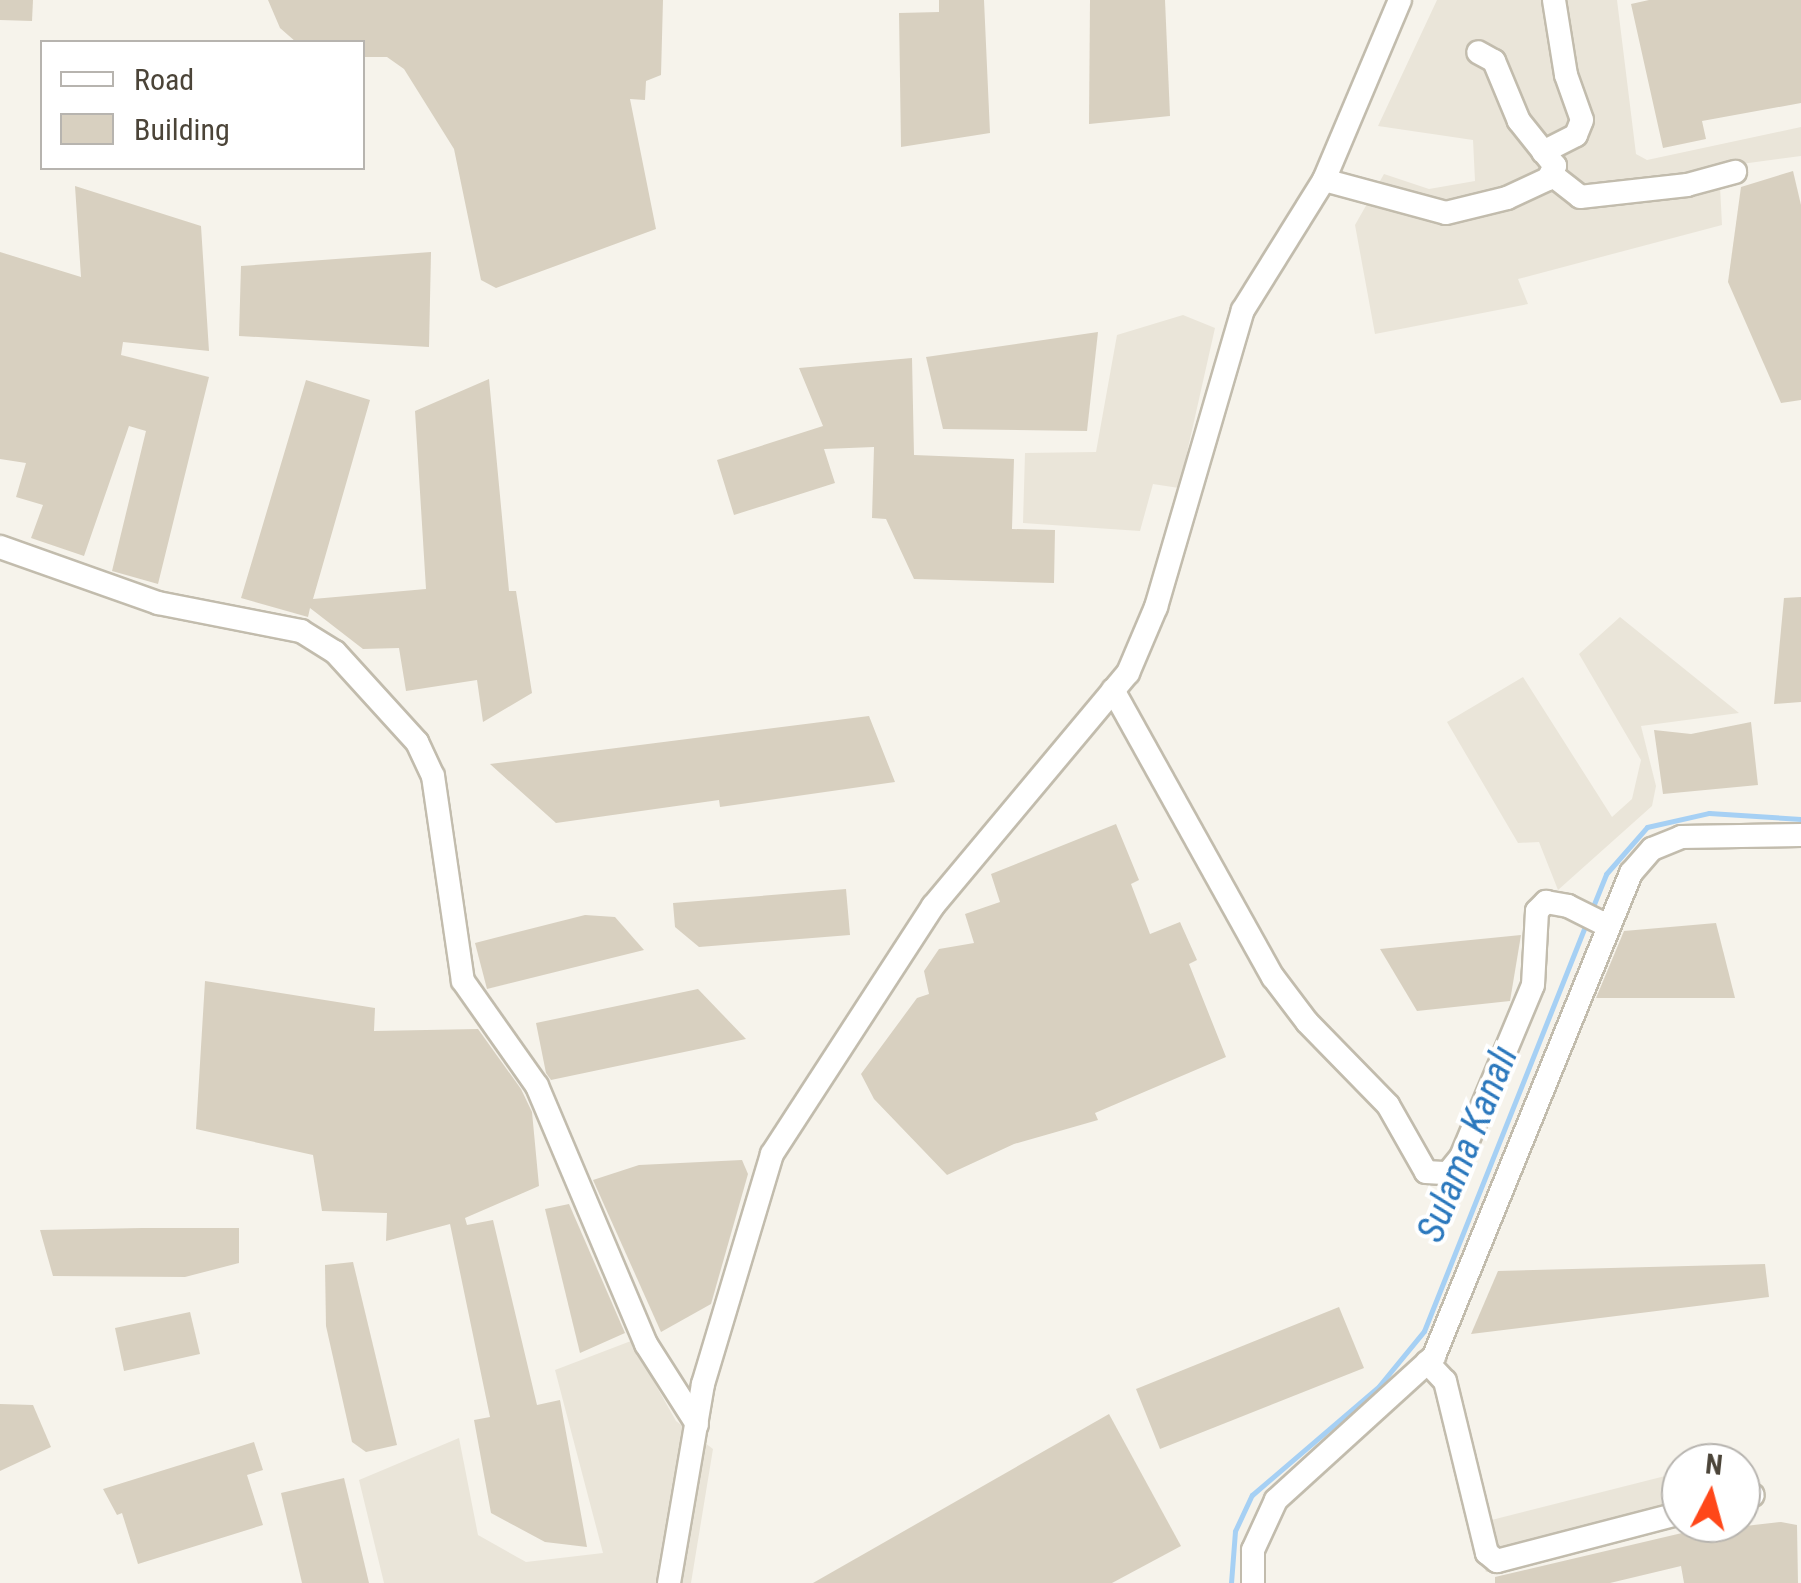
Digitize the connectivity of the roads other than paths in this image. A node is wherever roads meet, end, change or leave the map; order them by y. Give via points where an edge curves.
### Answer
1 (1400, 0) edge
2 (1554, 0) edge
3 (1478, 52) dead end
4 (1543, 152) junction
5 (1736, 172) dead end
6 (1550, 174) junction
7 (1324, 180) junction
8 (0, 547) edge
9 (1113, 690) junction
10 (1801, 835) edge
11 (1596, 919) junction
12 (1427, 1362) junction
13 (697, 1424) junction
14 (1661, 1518) edge
15 (669, 1583) edge
16 (1253, 1583) edge

1 - 7 street
2 - 4 street via 1566,75 1582,120 1576,135
3 - 4 street via 1494,61 1520,120
4 - 6 street via 1555,166
5 - 6 street via 1687,185 1580,197
6 - 7 street via 1507,198 1446,213
7 - 9 street via 1243,310 1156,607 1128,673
8 - 13 street via 158,603 301,631 335,652 417,742 432,776 462,980 538,1086 646,1344
9 - 11 street via 1273,977 1306,1022 1388,1105 1426,1172 1448,1172 1461,1158 1533,985 1538,910 1546,902
9 - 13 street via 933,906 772,1154
10 - 11 street via 1724,832 1652,849
11 - 12 street
12 - 14 street via 1445,1380 1488,1553 1497,1561
12 - 16 street via 1276,1500 1253,1550
13 - 15 street

